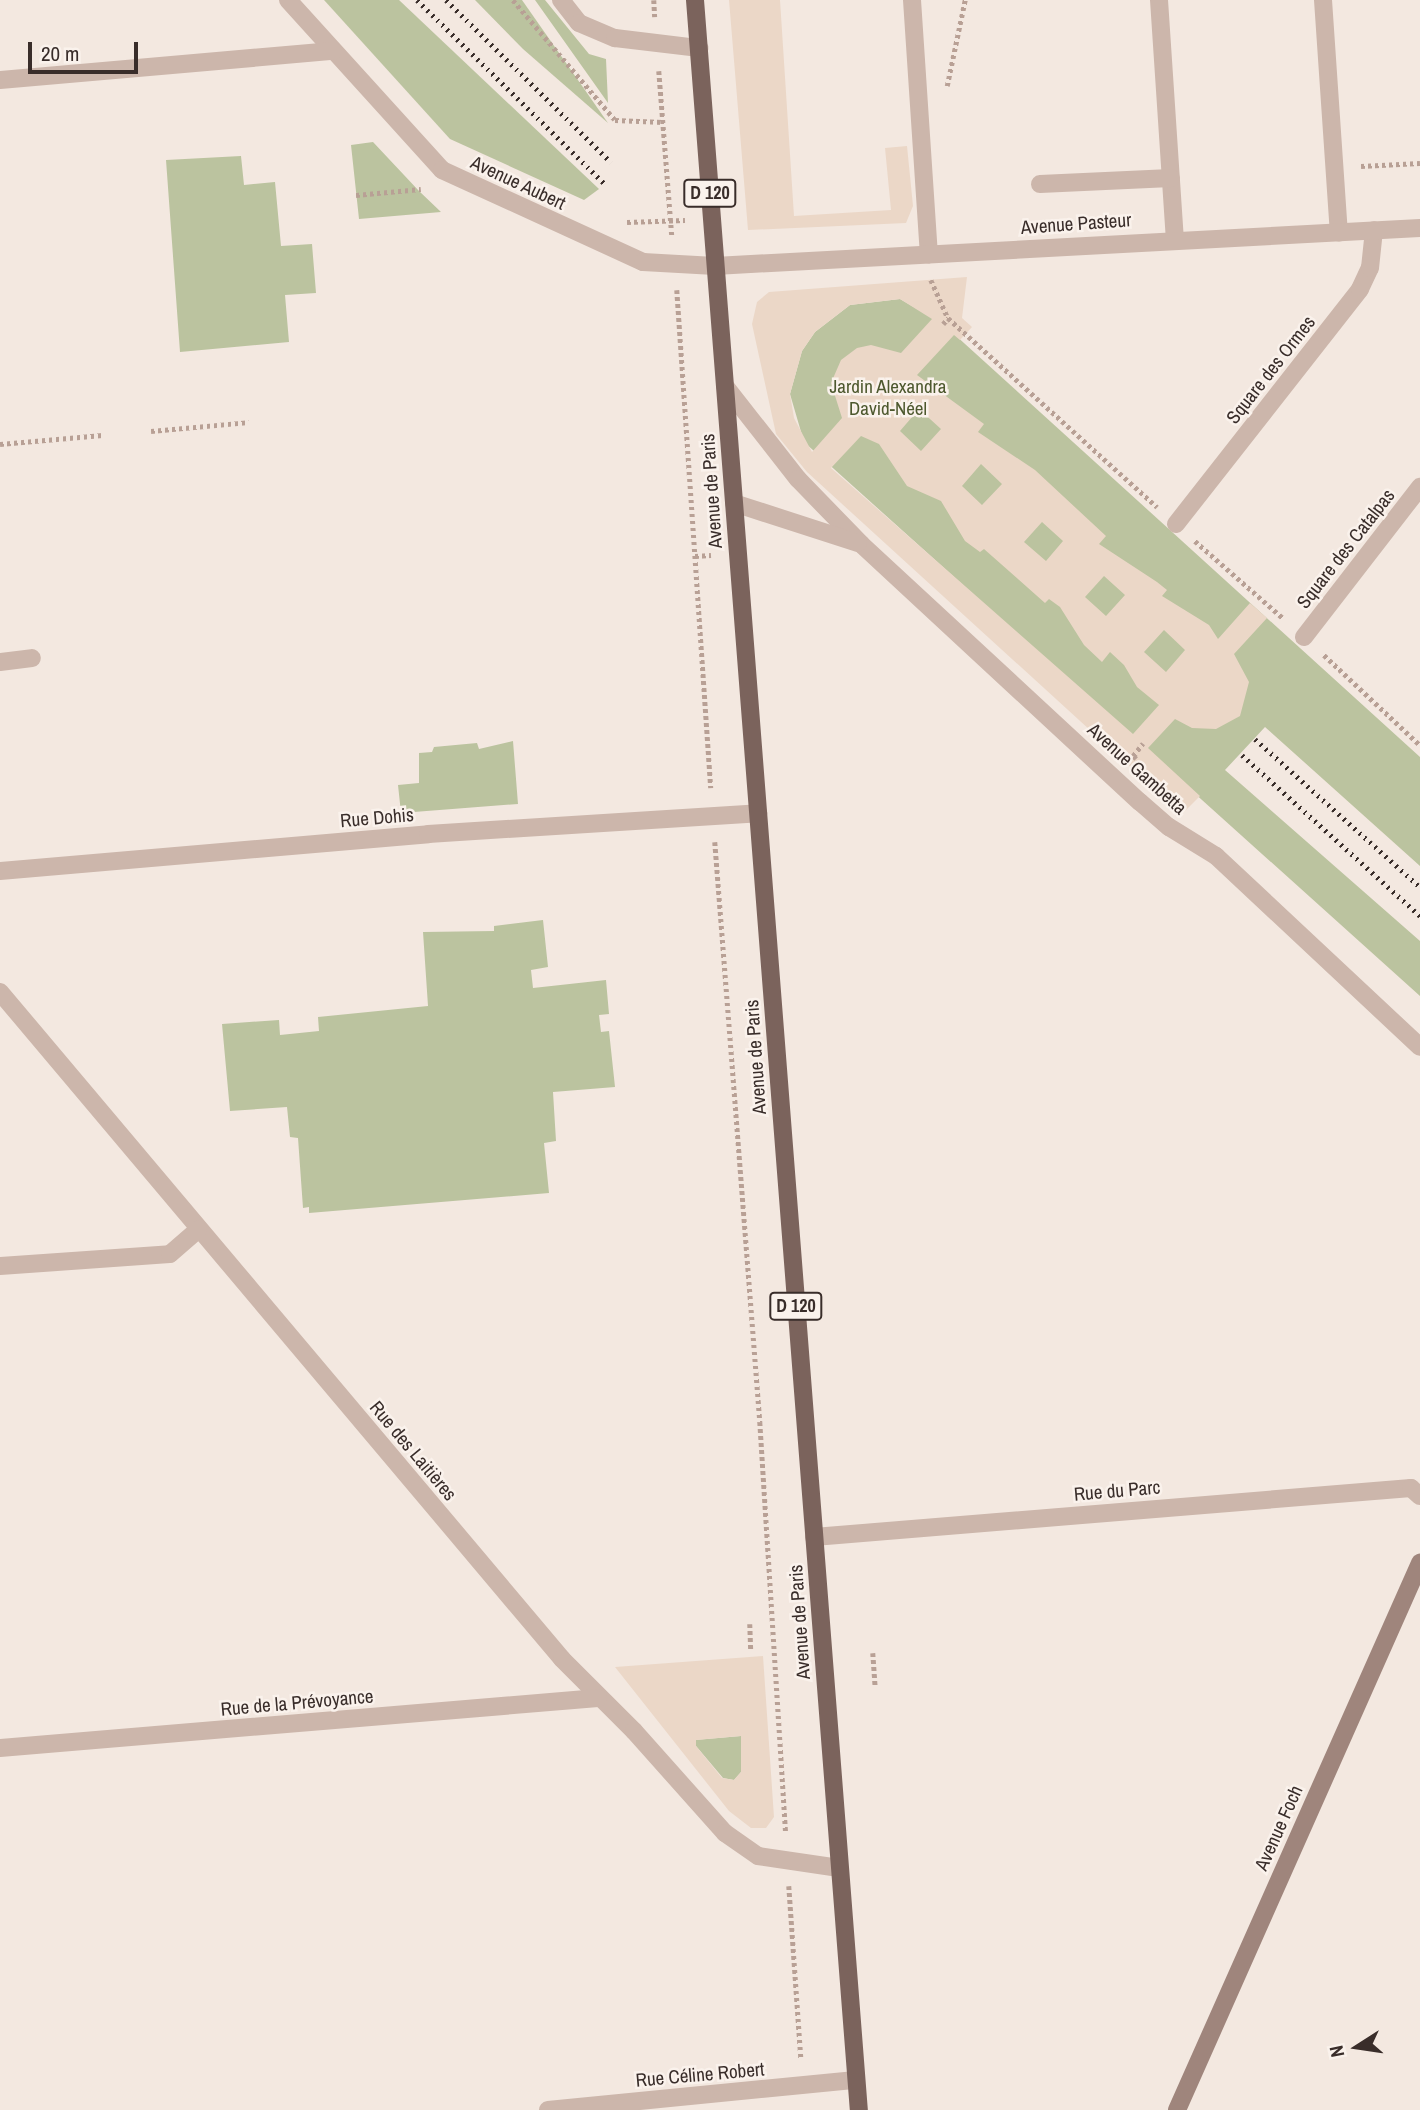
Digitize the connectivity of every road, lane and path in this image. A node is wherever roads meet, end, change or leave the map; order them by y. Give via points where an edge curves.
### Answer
1 (288, 0) edge
2 (513, 0) edge
3 (561, 0) edge
4 (653, 0) edge
5 (695, 0) edge
6 (912, 0) edge
7 (1159, 0) edge
8 (1323, 0) edge
9 (657, 43) junction
10 (699, 48) junction
11 (333, 51) junction
12 (0, 80) edge
13 (663, 122) junction
14 (1420, 163) edge
15 (1335, 167) junction
16 (442, 170) junction
17 (1171, 178) junction
18 (1040, 184) dead end
19 (356, 195) dead end
20 (616, 219) dead end
21 (671, 221) junction
22 (1420, 228) edge
23 (1374, 230) junction
24 (1339, 232) junction
25 (1175, 239) junction
26 (929, 254) junction
27 (734, 265) joint
28 (675, 266) junction
29 (715, 266) junction
30 (948, 318) junction
31 (943, 324) dead end
32 (965, 333) dead end
33 (725, 386) junction
34 (248, 422) dead end
35 (151, 431) dead end
36 (103, 435) dead end
37 (0, 444) edge
38 (1420, 487) edge
39 (733, 503) junction
40 (1177, 524) dead end
41 (861, 544) junction
42 (1304, 637) dead end
43 (32, 658) dead end
44 (0, 662) edge
45 (758, 813) junction
46 (713, 814) junction
47 (0, 871) edge
48 (0, 992) edge
49 (1420, 1046) edge
50 (198, 1230) junction
51 (0, 1266) edge
52 (1420, 1496) edge
53 (814, 1537) junction
54 (1420, 1563) edge
55 (750, 1624) dead end
56 (751, 1651) dead end
57 (873, 1653) dead end
58 (874, 1685) dead end
59 (598, 1698) junction
60 (0, 1748) edge
61 (788, 1863) junction
62 (839, 1868) junction
63 (856, 2080) junction
64 (802, 2086) junction
65 (548, 2110) edge
66 (859, 2110) edge
67 (1177, 2110) edge

1 - 11 street, Avenue Aubert
2 - 13 path via 615,120
3 - 9 street via 579,23 615,38
4 - 9 path, Avenue de Paris
5 - 10 main road, Avenue de Paris / D 120
6 - 26 street
7 - 17 street
8 - 15 street
9 - 10 street
9 - 13 path, Avenue de Paris
10 - 29 main road, Avenue de Paris / D 120
11 - 12 street
11 - 16 street, Avenue Aubert
13 - 21 path, Avenue de Paris
14 - 15 path
15 - 24 street
16 - 19 path via 419,191
16 - 28 street, Avenue Aubert via 643,262
17 - 18 street
17 - 25 street
20 - 21 path
21 - 28 path, Avenue de Paris
22 - 23 street, Avenue Pasteur
23 - 24 street, Avenue Pasteur
23 - 40 street, Square des Ormes via 1370,268 1360,289
24 - 25 street, Avenue Pasteur
25 - 26 street, Avenue Pasteur
26 - 27 street, Avenue Pasteur
26 - 30 path via 931,280
27 - 29 street, Avenue Aubert
28 - 29 street, Avenue Aubert
28 - 46 path, Avenue de Paris
29 - 33 main road, Avenue de Paris / D 120
30 - 31 path
30 - 32 path
33 - 39 main road, Avenue de Paris / D 120
33 - 41 street, Avenue Gambetta via 798,479
34 - 35 path
36 - 37 path
38 - 42 street, Square des Catalpas
39 - 41 street, Avenue Gambetta
39 - 45 main road, Avenue de Paris / D 120
41 - 49 street, Avenue Gambetta via 1159,819 1216,856
43 - 44 street
45 - 46 street, Rue Dohis
45 - 53 main road, Avenue de Paris / D 120
46 - 47 street, Rue Dohis
46 - 61 path, Avenue de Paris via 760,1422
48 - 50 street, Rue des Laitières
50 - 51 street via 170,1254
50 - 59 street, Rue des Laitières
52 - 53 street, Rue du Parc via 1411,1488
53 - 62 main road, Avenue de Paris / D 120
54 - 67 street, Avenue Foch
55 - 56 path
57 - 58 path
59 - 60 street, Rue de la Prévoyance
59 - 61 street, Rue des Laitières via 740,1847
61 - 62 street, Rue des Laitières
61 - 64 path, Avenue de Paris
62 - 63 main road, Avenue de Paris / D 120
63 - 64 street, Rue Céline Robert
63 - 66 main road, Avenue de Paris / D 120
64 - 65 street, Rue Céline Robert

